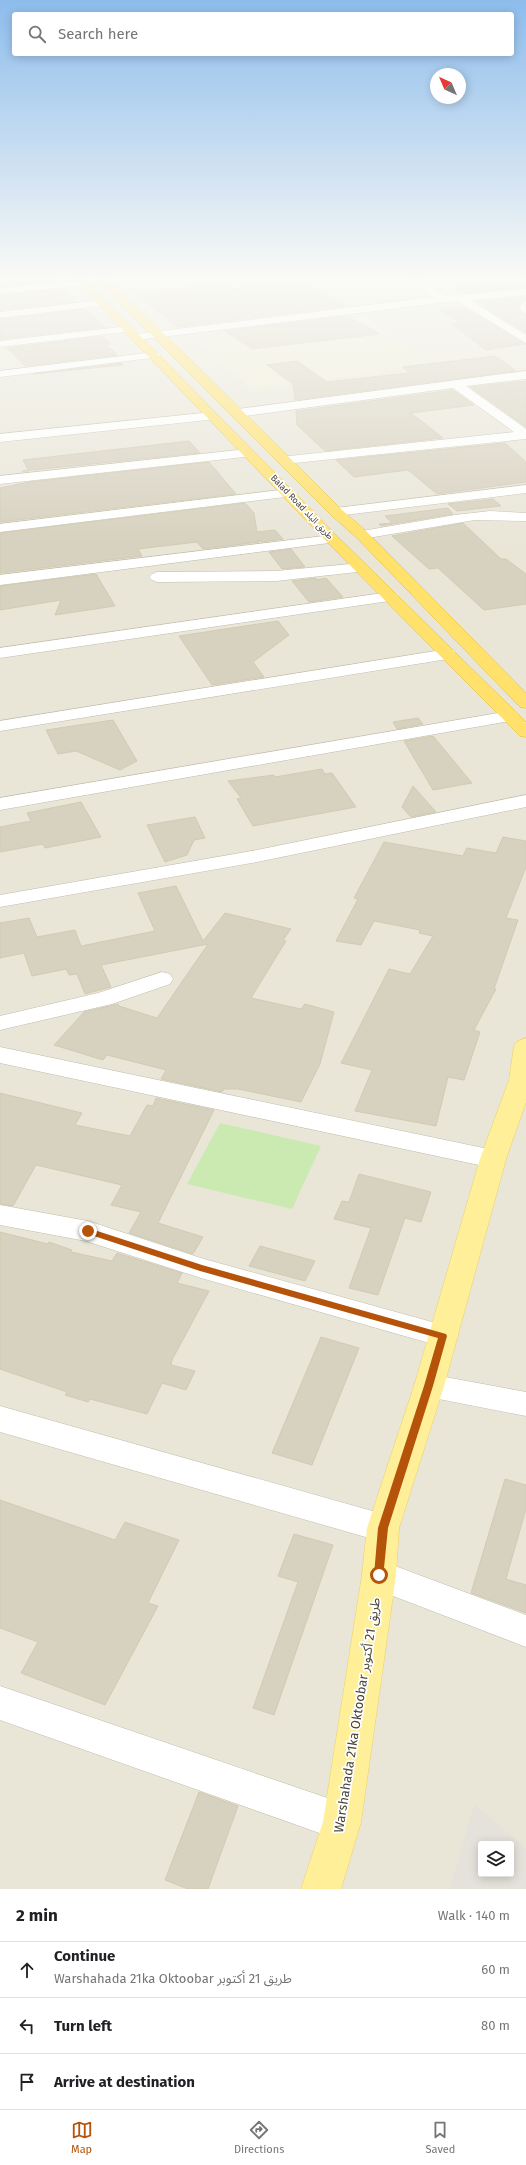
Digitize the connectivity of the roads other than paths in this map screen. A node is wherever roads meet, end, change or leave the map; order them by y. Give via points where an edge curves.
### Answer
1 (47, 368) edge
2 (167, 368) edge
3 (191, 368) edge
4 (0, 374) edge
5 (526, 375) edge
6 (456, 384) junction
7 (238, 413) junction
8 (213, 416) junction
9 (526, 435) edge
10 (0, 438) edge
11 (248, 453) junction
12 (285, 460) junction
13 (0, 480) edge
14 (526, 489) edge
15 (288, 493) junction
16 (336, 512) junction
17 (526, 517) edge
18 (0, 528) edge
19 (362, 535) junction
20 (332, 539) junction
21 (361, 568) junction
22 (157, 577) dead end
23 (0, 580) edge
24 (390, 597) junction
25 (0, 653) edge
26 (448, 654) junction
27 (526, 703) edge
28 (510, 716) junction
29 (0, 726) edge
30 (526, 732) edge
31 (526, 801) edge
32 (0, 804) edge
33 (0, 901) edge
34 (162, 979) dead end
35 (0, 1023) edge
36 (526, 1046) edge
37 (0, 1055) edge
38 (523, 1073) edge
39 (493, 1159) junction
40 (0, 1215) edge
41 (443, 1336) junction
42 (429, 1386) junction
43 (526, 1404) edge
44 (0, 1419) edge
45 (383, 1528) junction
46 (379, 1575) junction
47 (526, 1631) edge
48 (0, 1703) edge
49 (342, 1822) junction
50 (321, 1889) edge

1 - 4 street
2 - 8 highway, Balad Road طريق البلد
3 - 7 highway, Balad Road طريق البلد
5 - 6 street
6 - 7 street
6 - 9 street
7 - 12 highway, Balad Road طريق البلد
8 - 10 street
8 - 11 highway, Balad Road طريق البلد
9 - 12 street
11 - 13 street
11 - 15 highway, Balad Road طريق البلد
12 - 16 highway, Balad Road طريق البلد
14 - 16 street
15 - 18 street
15 - 20 highway, Balad Road طريق البلد
16 - 19 highway, Balad Road طريق البلد
17 - 19 street via 469,517 392,532
19 - 27 highway, Balad Road طريق البلد
20 - 21 highway, Balad Road طريق البلد
20 - 23 street
21 - 22 street via 276,576
21 - 24 highway, Balad Road طريق البلد
24 - 25 street
24 - 26 highway, Balad Road طريق البلد
26 - 28 highway, Balad Road طريق البلد
26 - 29 street
28 - 30 highway, Balad Road طريق البلد
28 - 32 street
31 - 33 street via 257,856
34 - 35 street via 104,999
36 - 38 main road, Warshahada 21ka Oktoobar طريق 21 أكتوبر
37 - 39 street
38 - 39 main road, Warshahada 21ka Oktoobar طريق 21 أكتوبر
39 - 41 main road, Warshahada 21ka Oktoobar طريق 21 أكتوبر
40 - 41 street via 88,1231 200,1268
41 - 42 main road, Warshahada 21ka Oktoobar طريق 21 أكتوبر
42 - 43 street
42 - 45 main road, Warshahada 21ka Oktoobar طريق 21 أكتوبر
44 - 45 street
45 - 46 main road, Warshahada 21ka Oktoobar طريق 21 أكتوبر
46 - 47 street
46 - 49 main road, Warshahada 21ka Oktoobar طريق 21 أكتوبر
48 - 49 street
49 - 50 main road, Warshahada 21ka Oktoobar طريق 21 أكتوبر

